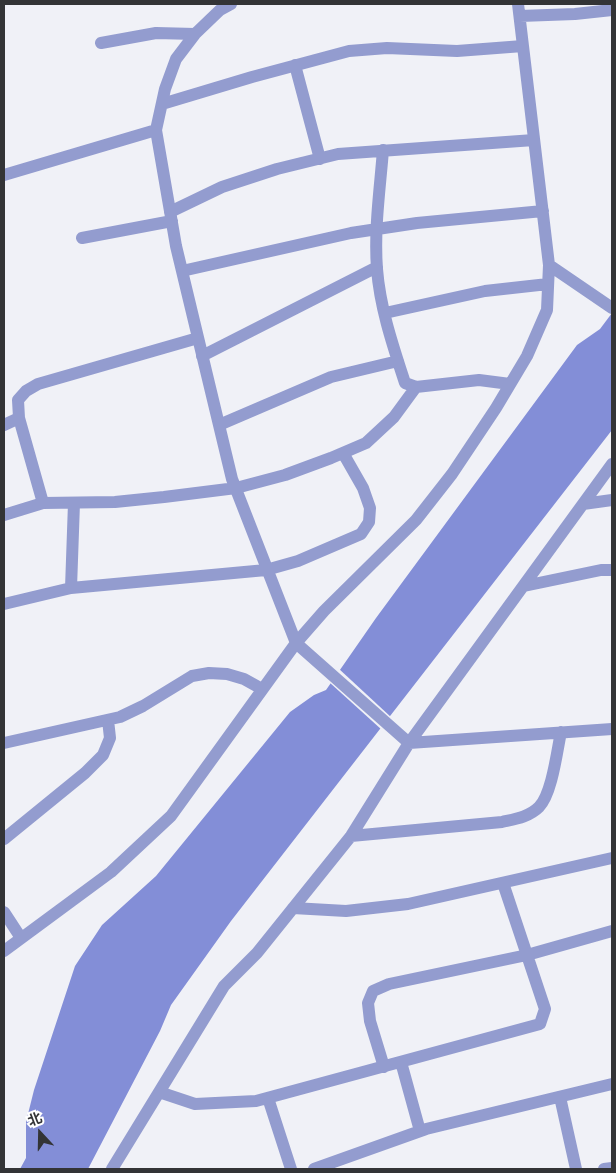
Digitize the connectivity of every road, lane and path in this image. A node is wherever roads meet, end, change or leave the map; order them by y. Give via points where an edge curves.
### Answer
1 (231, 4) edge
2 (519, 10) edge
3 (612, 10) edge
4 (195, 34) junction
5 (101, 43) dead end
6 (523, 46) junction
7 (295, 66) junction
8 (162, 104) junction
9 (156, 130) junction
10 (534, 140) junction
11 (382, 150) junction
12 (320, 159) junction
13 (4, 175) edge
14 (543, 210) junction
15 (171, 217) junction
16 (377, 229) junction
17 (82, 238) dead end
18 (549, 265) junction
19 (377, 267) junction
20 (182, 271) junction
21 (548, 284) junction
22 (612, 308) edge
23 (384, 313) junction
24 (198, 338) junction
25 (202, 356) junction
26 (398, 361) junction
27 (510, 384) junction
28 (416, 387) junction
29 (19, 418) junction
30 (4, 425) edge
31 (219, 426) junction
32 (343, 453) junction
33 (612, 464) edge
34 (236, 488) junction
35 (612, 500) edge
36 (43, 503) junction
37 (74, 503) junction
38 (583, 504) junction
39 (4, 515) edge
40 (266, 570) junction
41 (612, 570) edge
42 (524, 586) junction
43 (72, 588) junction
44 (4, 604) edge
45 (296, 643) junction
46 (262, 689) junction
47 (108, 720) junction
48 (612, 729) edge
49 (561, 732) junction
50 (4, 744) edge
51 (409, 744) junction
52 (352, 836) junction
53 (4, 839) edge
54 (612, 858) edge
55 (502, 883) junction
56 (293, 908) junction
57 (4, 912) edge
58 (612, 931) edge
59 (21, 938) junction
60 (4, 951) edge
61 (527, 955) junction
62 (401, 1062) junction
63 (384, 1067) junction
64 (612, 1084) edge
65 (159, 1092) junction
66 (560, 1097) junction
67 (268, 1098) junction
68 (420, 1131) junction
69 (612, 1168) edge
70 (112, 1169) edge
71 (291, 1169) edge
72 (314, 1169) edge
73 (576, 1169) edge
74 (604, 1169) edge

1 - 4 street
2 - 3 street via 575,14
2 - 6 street
4 - 5 street via 156,33
4 - 8 street via 176,59
6 - 7 street via 457,51 387,48 350,51
6 - 10 street
7 - 8 street
7 - 12 street
8 - 9 street
9 - 13 street
9 - 15 street
10 - 11 street
10 - 14 street
11 - 12 street
11 - 16 street
12 - 15 street via 222,187
14 - 16 street
14 - 18 street
15 - 17 street
15 - 20 street
16 - 19 street
16 - 20 street
18 - 21 street
18 - 22 street
19 - 23 street
19 - 25 street
20 - 24 street
21 - 23 street via 485,291
21 - 27 street via 547,310 527,356
23 - 26 street
24 - 25 street
24 - 29 street via 38,384 18,400
25 - 31 street
26 - 28 street via 405,384
26 - 31 street via 331,377
27 - 28 street via 480,380
27 - 45 street via 452,474 416,520
28 - 32 street via 394,417 366,443
29 - 30 street
29 - 36 street
31 - 34 street
32 - 34 street via 285,475
32 - 40 street via 363,488 370,508 369,522 362,534 298,561
33 - 38 street
34 - 37 street via 124,501
34 - 40 street
35 - 38 street
36 - 37 street
36 - 39 street
37 - 43 street
38 - 42 street
40 - 43 street
40 - 45 street
41 - 42 street
42 - 51 street
43 - 44 street
45 - 46 street
45 - 51 street
46 - 47 street via 227,674 192,676 143,706
46 - 59 street via 171,816 110,872
47 - 50 street
47 - 53 street via 110,738 102,755 85,773
48 - 49 street
49 - 51 street
49 - 52 street via 550,787 540,807 523,817 502,822
51 - 52 street
52 - 56 street
54 - 55 street
55 - 56 street via 379,908 346,911
55 - 61 street
56 - 65 street via 257,953 224,986
57 - 59 street
58 - 61 street
59 - 60 street
61 - 62 street via 545,1009 540,1024
61 - 63 street via 389,984 373,991 368,1003 370,1020
62 - 63 street
62 - 68 street
63 - 67 street
64 - 66 street
65 - 67 street via 195,1104
65 - 70 street
66 - 68 street
66 - 73 street
67 - 71 street
68 - 72 street
69 - 74 street

